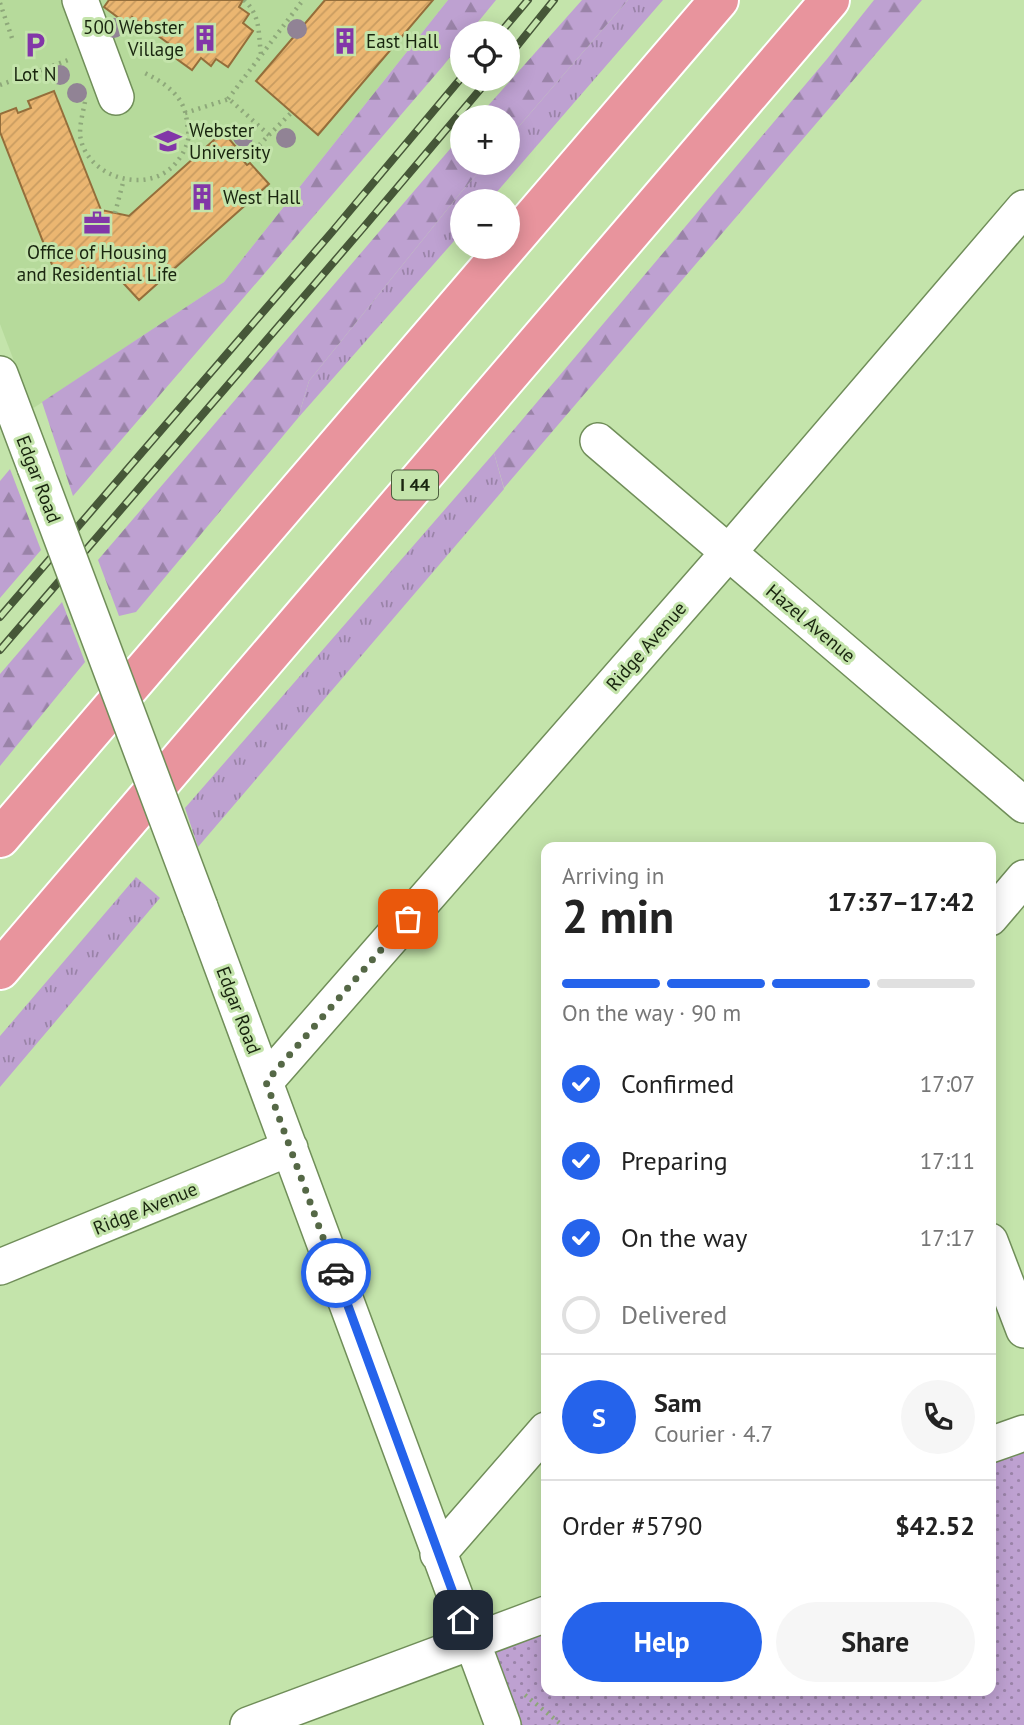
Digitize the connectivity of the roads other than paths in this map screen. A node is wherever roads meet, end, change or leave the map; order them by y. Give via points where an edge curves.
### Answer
1 (80, 0) edge
2 (719, 0) edge
3 (830, 0) edge
4 (116, 97) dead end
5 (1024, 208) edge
6 (0, 374) edge
7 (598, 441) dead end
8 (728, 553) junction
9 (1024, 805) edge
10 (0, 838) edge
11 (1024, 878) edge
12 (996, 911) edge
13 (0, 970) edge
14 (266, 1082) junction
15 (290, 1149) junction
16 (996, 1257) edge
17 (0, 1267) edge
18 (1024, 1330) edge
19 (1024, 1433) edge
20 (541, 1436) edge
21 (996, 1444) edge
22 (439, 1554) junction
23 (541, 1616) edge
24 (471, 1642) junction
25 (313, 1714) edge
26 (248, 1725) edge
27 (503, 1725) edge

1 - 4 street
2 - 10 highway
3 - 13 highway, I 44
5 - 8 street, Ridge Avenue
6 - 14 street, Edgar Road, bridge
7 - 8 street, Hazel Avenue
8 - 9 street, Hazel Avenue
8 - 14 street, Ridge Avenue
11 - 12 street
14 - 15 street, Edgar Road
15 - 17 street, Ridge Avenue
15 - 22 street, Edgar Road
16 - 18 street
19 - 21 street
20 - 22 street
22 - 24 street, Edgar Road
23 - 24 street
24 - 25 street
24 - 27 street, Edgar Road
25 - 26 street

